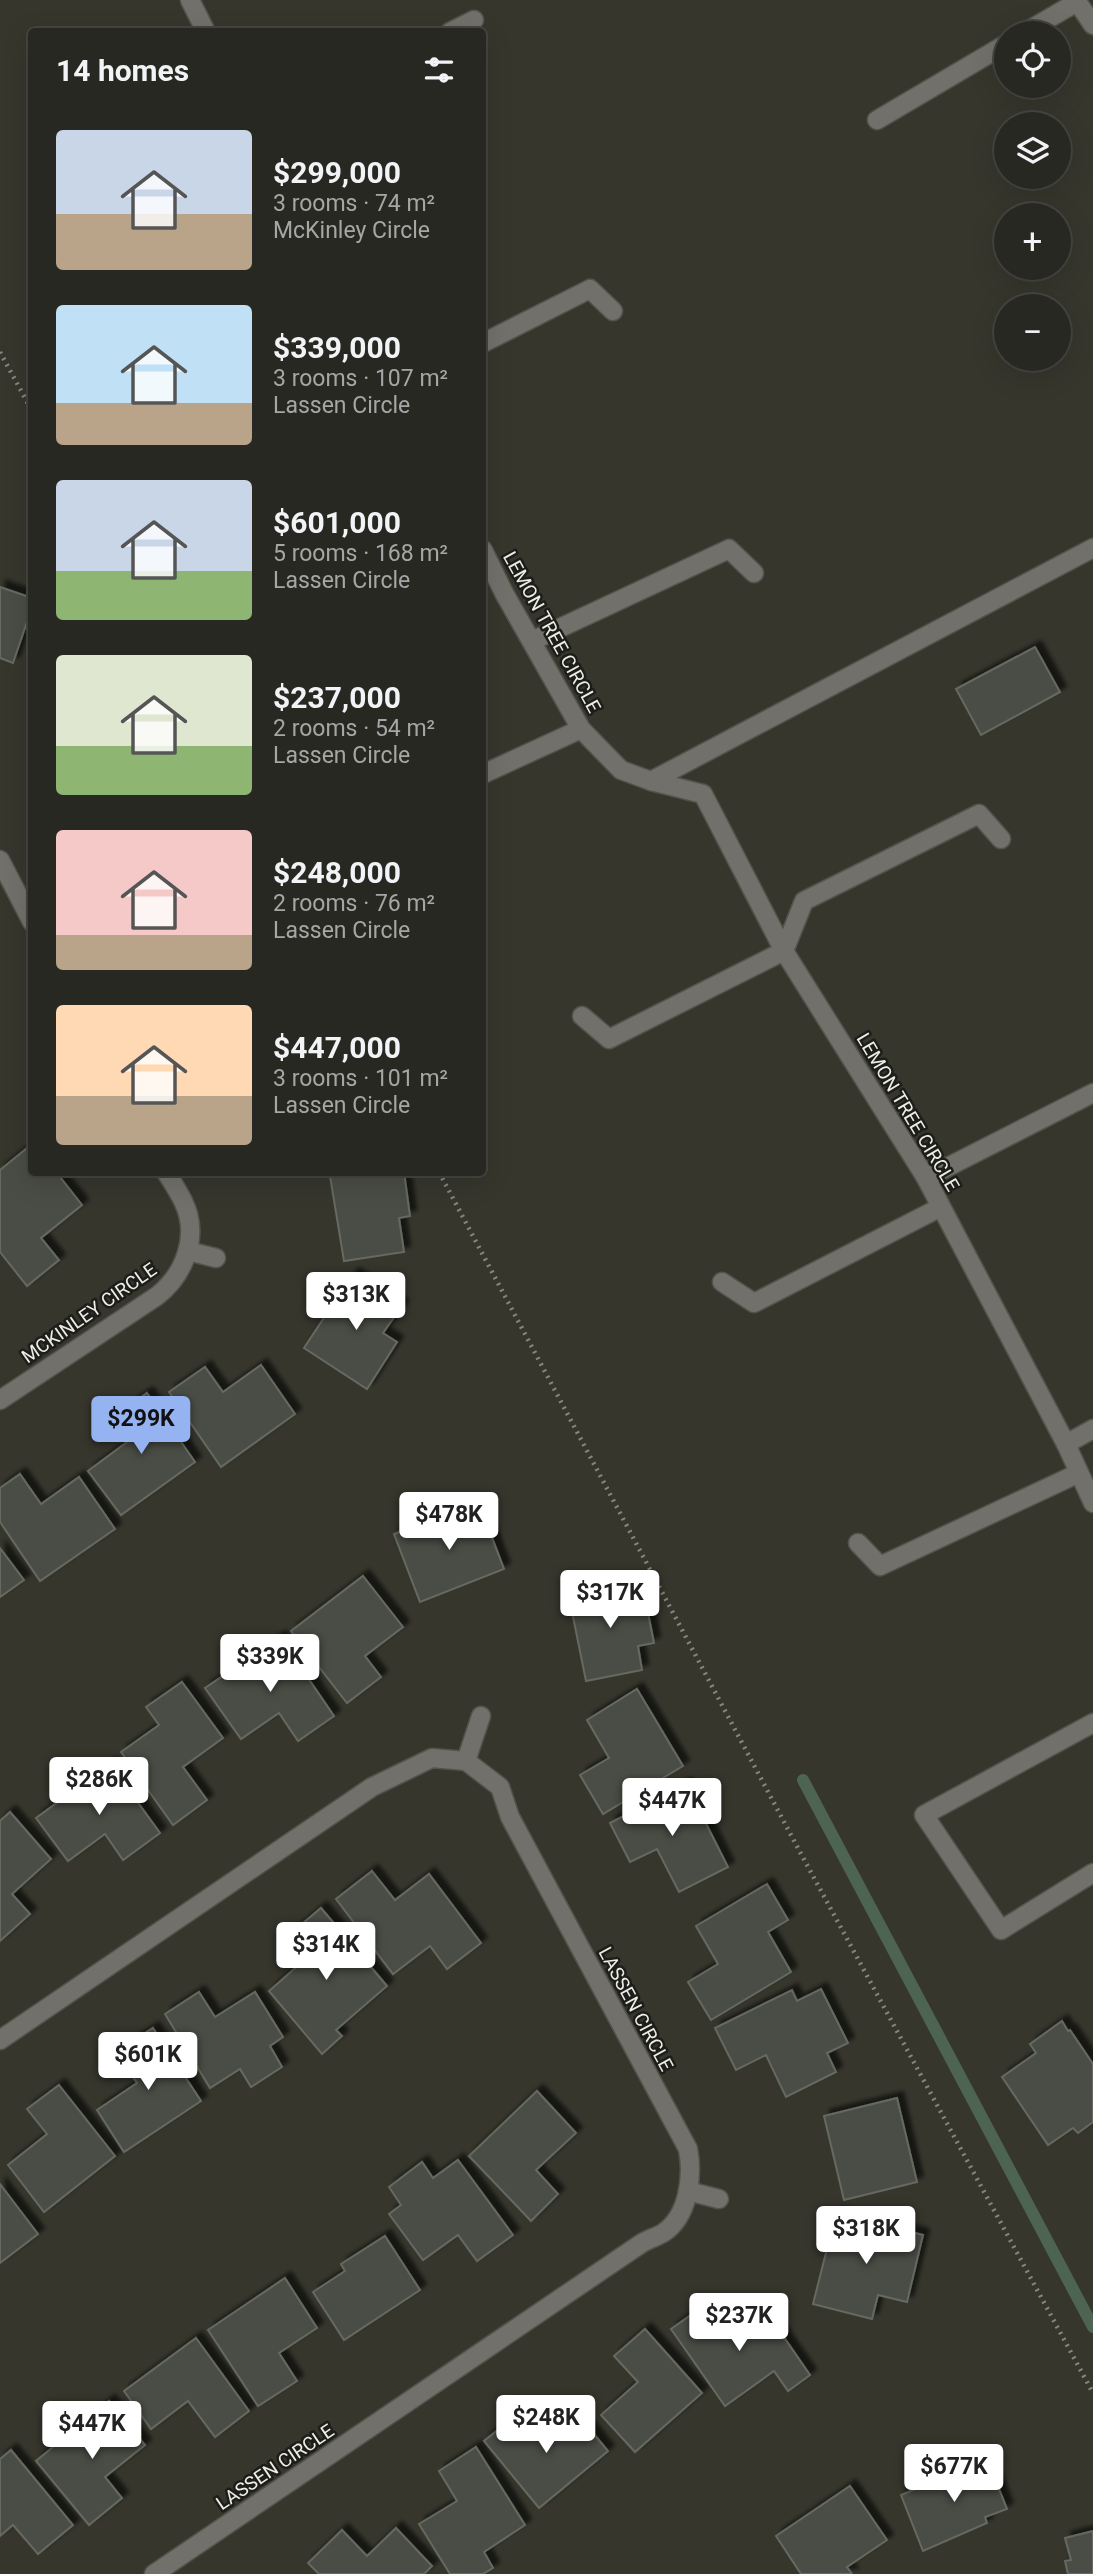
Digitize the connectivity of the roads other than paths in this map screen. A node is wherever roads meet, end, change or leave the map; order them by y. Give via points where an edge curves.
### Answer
1 (190, 0) edge
2 (1085, 11) edge
3 (474, 20) dead end
4 (1057, 21) edge
5 (204, 28) edge
6 (458, 28) edge
7 (994, 51) edge
8 (877, 120) dead end
9 (613, 311) dead end
10 (486, 341) edge
11 (1093, 548) edge
12 (486, 556) edge
13 (754, 573) dead end
14 (532, 641) junction
15 (581, 729) junction
16 (486, 773) edge
17 (651, 781) junction
18 (1002, 839) dead end
19 (0, 860) edge
20 (28, 914) edge
21 (784, 951) junction
22 (582, 1016) dead end
23 (1093, 1093) edge
24 (168, 1176) edge
25 (926, 1178) junction
26 (942, 1207) junction
27 (188, 1251) junction
28 (216, 1258) dead end
29 (722, 1282) dead end
30 (0, 1399) edge
31 (1093, 1429) edge
32 (1066, 1444) junction
33 (1079, 1472) junction
34 (1093, 1503) edge
35 (858, 1543) dead end
36 (481, 1716) dead end
37 (1092, 1725) edge
38 (466, 1762) junction
39 (1093, 1873) edge
40 (0, 2040) edge
41 (688, 2191) junction
42 (719, 2199) dead end
43 (154, 2574) edge

1 - 5 street
2 - 4 street
3 - 6 street
7 - 8 street
9 - 10 street via 590,289
11 - 17 street
12 - 14 street, LEMON TREE CIRCLE
13 - 14 street via 729,549
14 - 15 street, LEMON TREE CIRCLE
15 - 16 street
15 - 17 street, LEMON TREE CIRCLE via 621,770
17 - 21 street, LEMON TREE CIRCLE via 703,794
18 - 21 street via 979,814 804,901
19 - 20 street
21 - 22 street via 609,1039
21 - 25 street, LEMON TREE CIRCLE
23 - 25 street
24 - 27 street, MCKINLEY CIRCLE via 189,1217
25 - 26 street, LEMON TREE CIRCLE
26 - 29 street via 754,1303
26 - 32 street, LEMON TREE CIRCLE
27 - 28 street
27 - 30 street, MCKINLEY CIRCLE via 167,1288
31 - 32 street
32 - 33 street, LEMON TREE CIRCLE
33 - 34 street, LEMON TREE CIRCLE
33 - 35 street via 880,1566
36 - 38 street
37 - 39 street via 924,1815 1001,1930
38 - 40 street via 432,1758 372,1787
38 - 41 street, LASSEN CIRCLE via 500,1787 510,1817 688,2149
41 - 42 street
41 - 43 street, LASSEN CIRCLE via 680,2212 663,2233 642,2242

